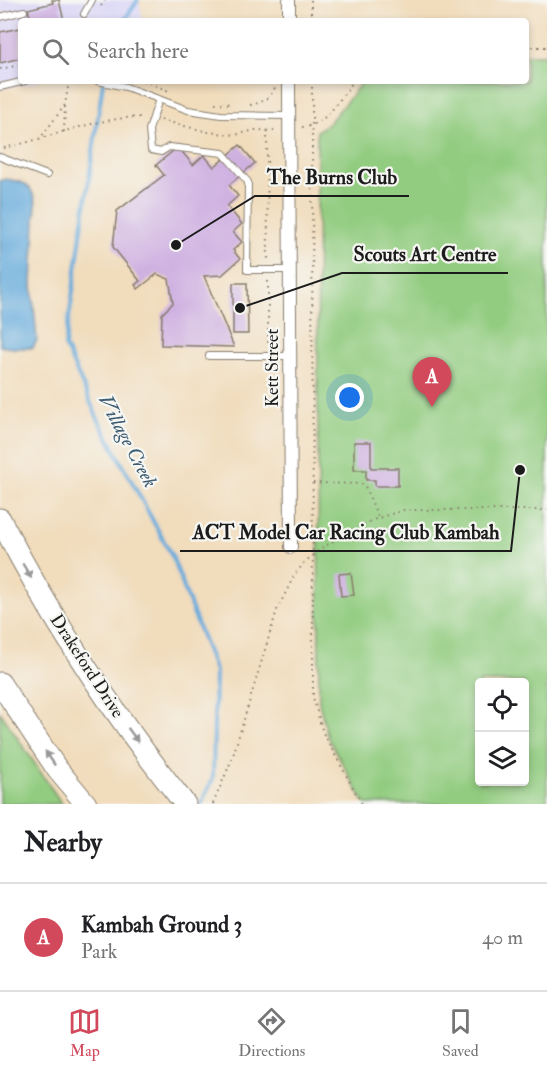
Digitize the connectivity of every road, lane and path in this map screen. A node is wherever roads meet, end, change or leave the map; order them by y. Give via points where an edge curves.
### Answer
1 (92, 0) edge
2 (289, 0) edge
3 (311, 0) edge
4 (24, 11) dead end
5 (84, 14) dead end
6 (0, 16) edge
7 (289, 18) edge
8 (312, 18) edge
9 (529, 47) edge
10 (547, 47) edge
11 (18, 66) edge
12 (0, 69) edge
13 (18, 83) edge
14 (68, 84) edge
15 (112, 84) edge
16 (151, 84) edge
17 (275, 84) edge
18 (289, 84) edge
19 (312, 84) edge
20 (352, 84) edge
21 (0, 87) edge
22 (177, 95) dead end
23 (159, 99) junction
24 (207, 102) dead end
25 (65, 105) junction
26 (238, 105) dead end
27 (249, 105) dead end
28 (289, 116) junction
29 (312, 127) junction
30 (267, 131) dead end
31 (289, 131) junction
32 (64, 132) dead end
33 (39, 140) dead end
34 (0, 156) edge
35 (47, 175) dead end
36 (268, 270) junction
37 (289, 270) junction
38 (209, 356) dead end
39 (268, 356) junction
40 (290, 356) junction
41 (313, 483) junction
42 (547, 510) edge
43 (378, 518) junction
44 (0, 519) edge
45 (291, 547) dead end
46 (313, 555) junction
47 (0, 684) edge
48 (86, 804) edge
49 (185, 804) edge
50 (213, 804) edge
51 (362, 804) edge

1 - 5 lane
2 - 7 street
3 - 8 path
4 - 6 lane
9 - 10 path
11 - 12 path
13 - 21 lane
14 - 25 path
15 - 23 lane
16 - 22 path
17 - 27 path via 265,101
18 - 28 street, Kett Street
19 - 29 path
20 - 29 path
23 - 28 lane via 221,116
23 - 36 lane via 149,130 150,150 161,152 170,147 223,153 248,182 247,270
24 - 26 path
25 - 32 path
25 - 33 path
28 - 31 street, Kett Street
29 - 31 path
29 - 41 path
30 - 36 path
31 - 37 street, Kett Street
34 - 35 lane
36 - 37 lane
36 - 39 path
37 - 40 street, Kett Street
38 - 39 lane
39 - 40 lane
40 - 45 street, Kett Street
41 - 43 path via 364,484
41 - 46 path
42 - 43 path via 404,510
43 - 46 path
44 -> 49 highway, Drakeford Drive via 67,639
46 - 50 path via 295,574 277,610 232,759
46 - 51 path via 315,708 322,733
48 -> 47 highway

